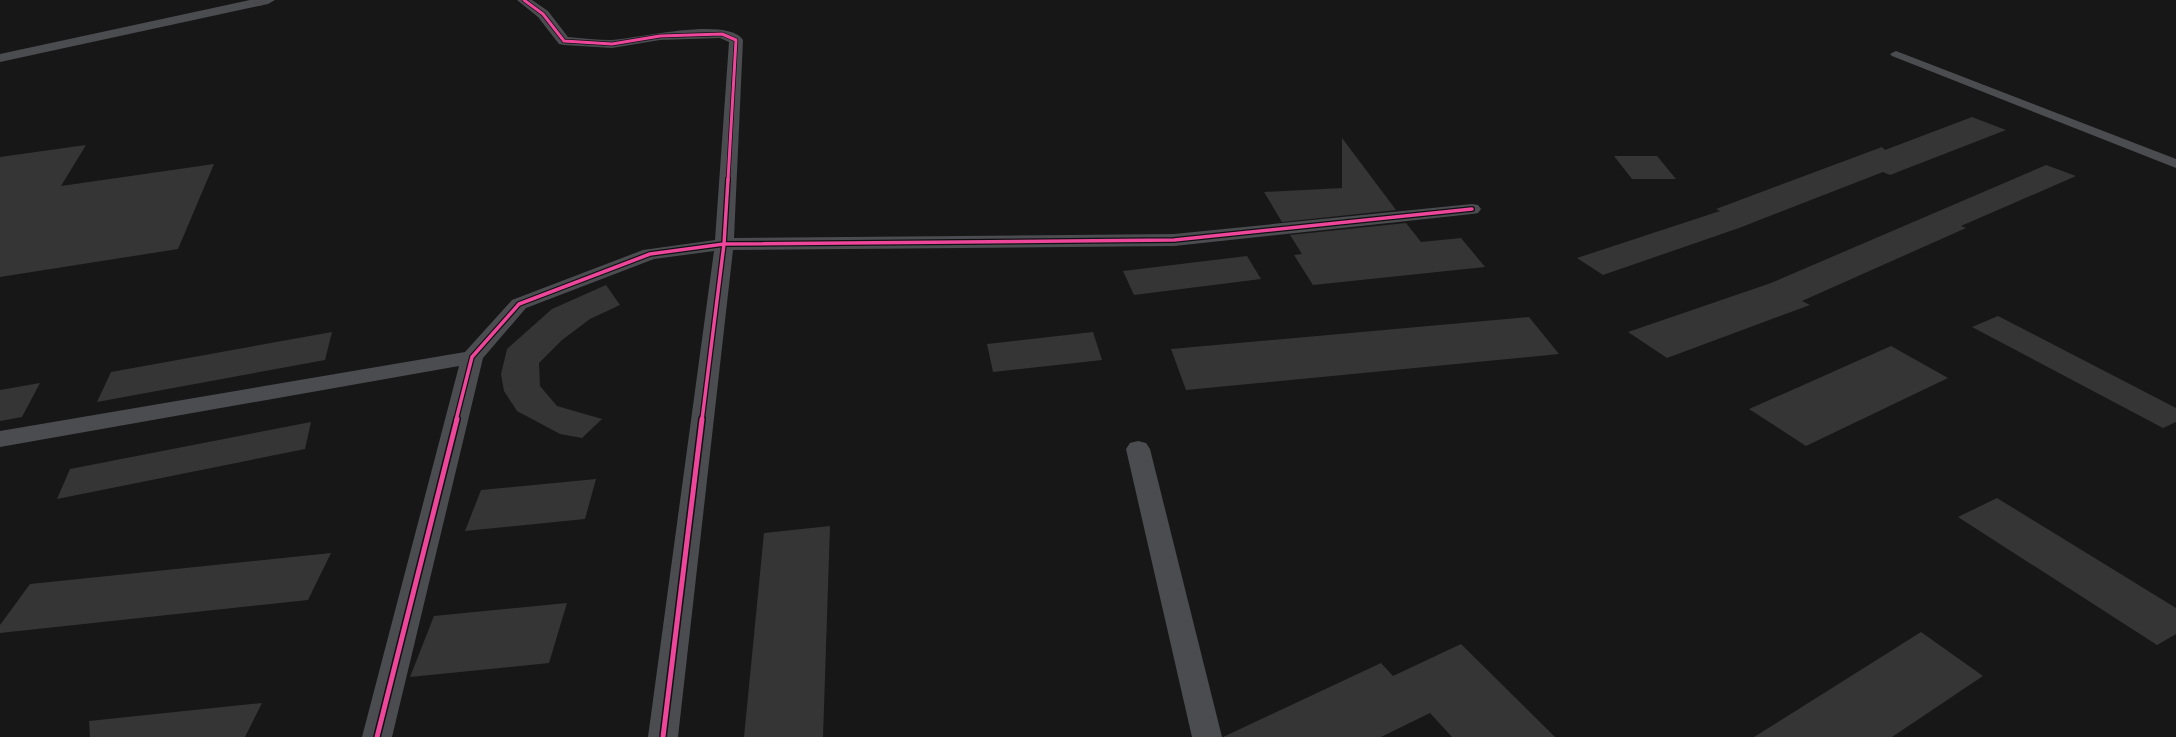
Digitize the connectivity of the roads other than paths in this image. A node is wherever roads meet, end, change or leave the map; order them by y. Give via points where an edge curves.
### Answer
1 (524, 0) edge
2 (262, 1) edge
3 (1896, 54) dead end
4 (0, 58) edge
5 (2176, 164) edge
6 (1472, 209) dead end
7 (724, 244) junction
8 (472, 357) junction
9 (0, 439) edge
10 (1138, 449) dead end
11 (377, 737) edge
12 (663, 737) edge
13 (1207, 737) edge

1 - 7 street via 543,14 564,41 612,44 660,36 722,34 736,40
2 - 4 street
3 - 5 lane
6 - 7 street via 1174,240
7 - 8 street via 650,254 519,304
7 - 12 street
8 - 9 street
8 - 11 street
10 - 13 street

